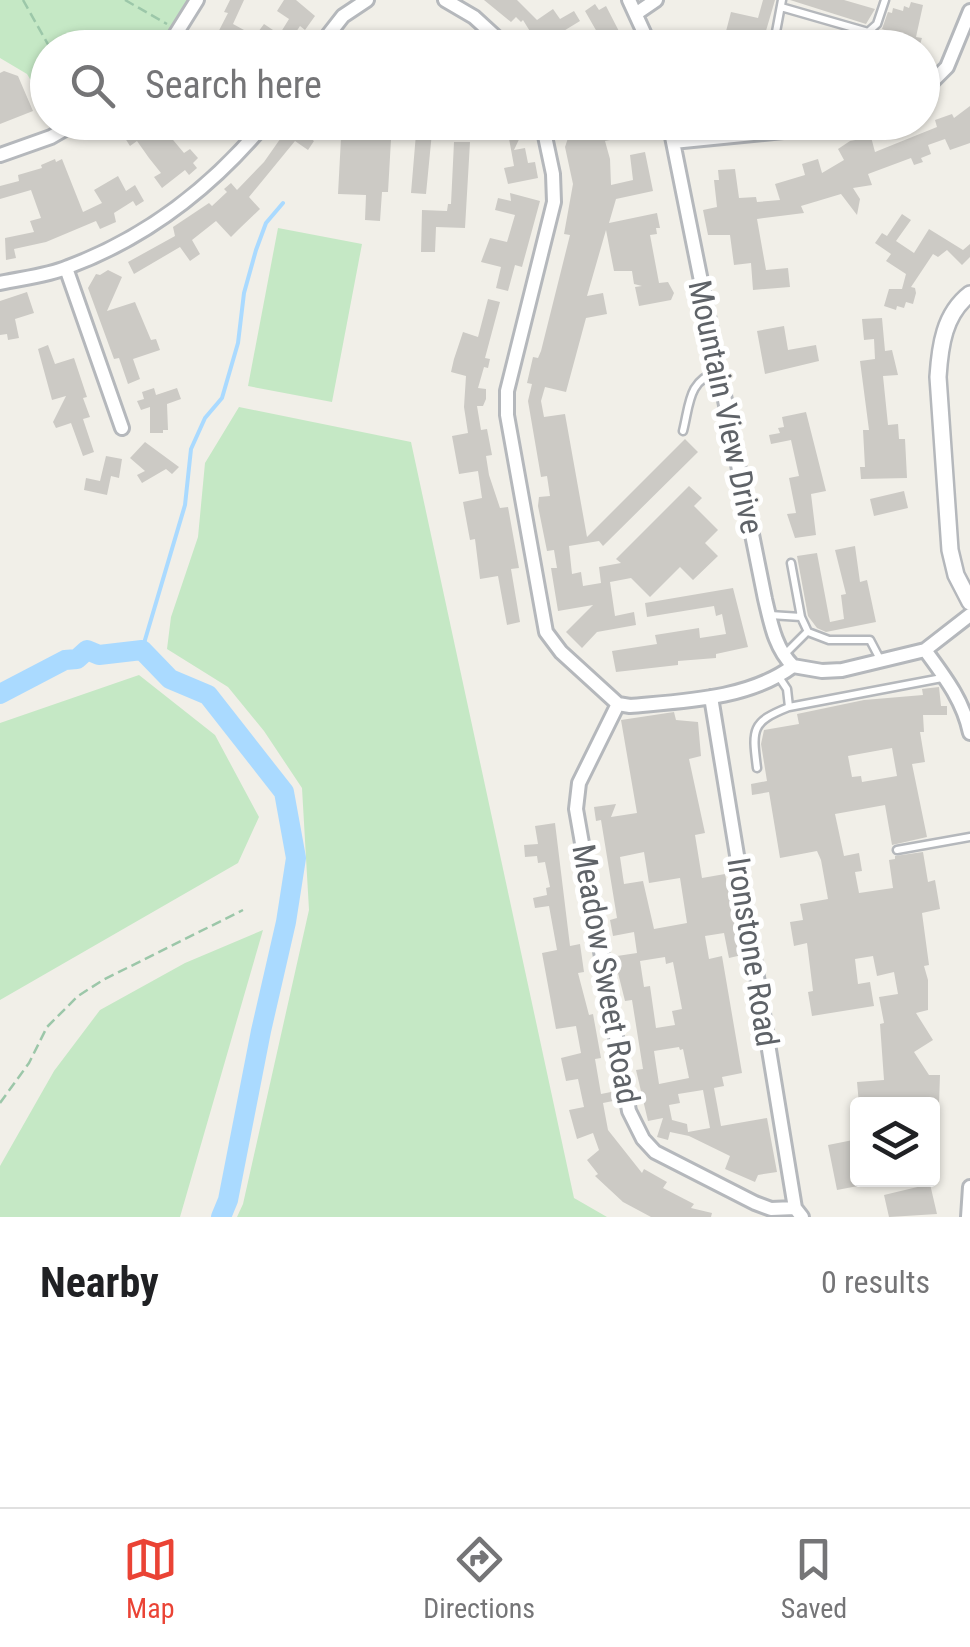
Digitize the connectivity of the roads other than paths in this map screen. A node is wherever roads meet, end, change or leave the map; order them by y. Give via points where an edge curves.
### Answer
1 (197, 0) edge
2 (366, 0) edge
3 (445, 0) edge
4 (630, 0) edge
5 (656, 0) edge
6 (885, 0) edge
7 (781, 3) edge
8 (970, 11) edge
9 (638, 13) junction
10 (179, 30) edge
11 (331, 30) edge
12 (488, 30) edge
13 (644, 30) edge
14 (777, 30) edge
15 (862, 30) edge
16 (870, 30) edge
17 (940, 74) edge
18 (42, 140) edge
19 (250, 140) edge
20 (546, 140) edge
21 (685, 140) edge
22 (673, 142) joint
23 (0, 155) edge
24 (66, 268) junction
25 (0, 283) edge
26 (970, 294) edge
27 (719, 370) junction
28 (122, 428) dead end
29 (683, 430) dead end
30 (791, 563) dead end
31 (970, 602) edge
32 (970, 614) edge
33 (769, 615) junction
34 (801, 617) junction
35 (808, 632) junction
36 (925, 650) junction
37 (788, 661) junction
38 (882, 662) junction
39 (779, 678) junction
40 (946, 678) junction
41 (711, 697) junction
42 (618, 704) junction
43 (789, 707) junction
44 (970, 732) edge
45 (757, 768) dead end
46 (970, 837) edge
47 (897, 850) dead end
48 (970, 1187) edge
49 (799, 1212) edge
50 (968, 1217) edge

1 - 10 street
2 - 11 street
3 - 12 street
4 - 9 street
5 - 9 street
6 - 16 lane
7 - 14 lane
7 - 15 lane
8 - 17 street
9 - 13 street
18 - 23 street
19 - 24 street via 180,206
20 - 42 street via 554,202 506,415 546,632
21 - 22 street
22 - 27 street, Mountain View Drive
24 - 25 street
24 - 28 street
26 - 31 street via 948,321 938,377 950,550
27 - 29 lane via 697,383
27 - 33 street, Mountain View Drive
30 - 34 lane
32 - 36 street
33 - 34 lane
33 - 37 street, Mountain View Drive
34 - 35 lane
35 - 37 lane
35 - 38 lane via 829,640 870,640
36 - 38 street
36 - 40 street
37 - 38 street via 822,672
37 - 39 street
39 - 41 street
39 - 43 lane
40 - 43 lane
40 - 44 street
41 - 42 street
41 - 49 street, Ironstone Road
42 - 49 street, Meadow Sweet Road via 579,782 576,809 629,1111 655,1152 755,1203
43 - 45 lane via 757,726
46 - 47 lane
48 - 50 street

